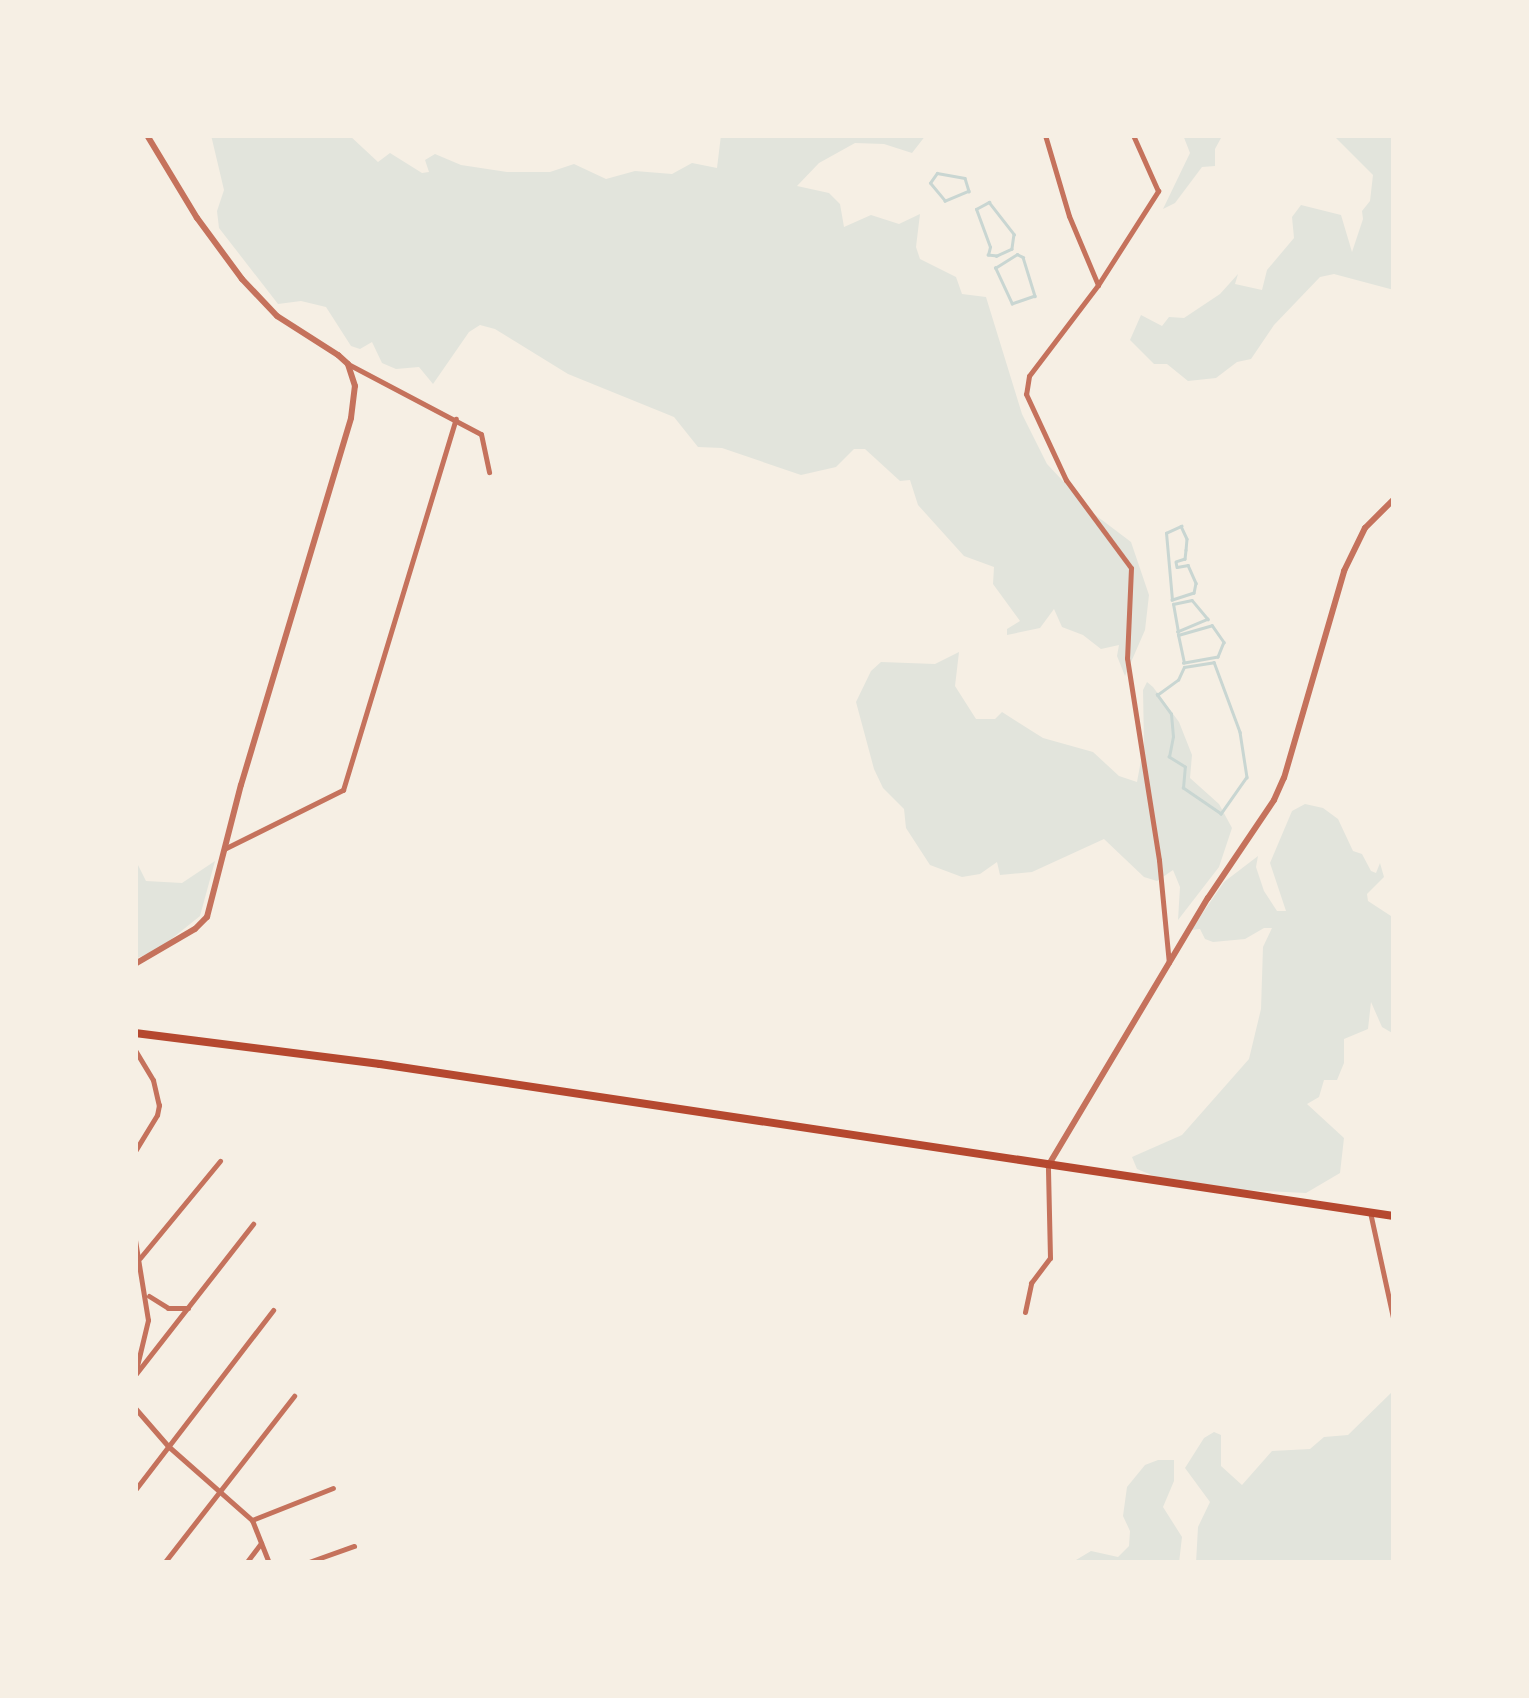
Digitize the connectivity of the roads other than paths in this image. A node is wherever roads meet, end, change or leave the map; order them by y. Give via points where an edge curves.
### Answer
1 (147, 135) edge
2 (1045, 135) edge
3 (1133, 135) edge
4 (1098, 285) junction
5 (348, 364) junction
6 (456, 419) junction
7 (490, 472) dead end
8 (1394, 498) edge
9 (224, 850) junction
10 (135, 964) edge
11 (1170, 966) junction
12 (135, 1033) edge
13 (135, 1050) edge
14 (135, 1151) edge
15 (220, 1161) dead end
16 (1048, 1167) junction
17 (1370, 1212) junction
18 (1394, 1216) edge
19 (253, 1224) dead end
20 (135, 1240) edge
21 (140, 1258) junction
22 (147, 1295) junction
23 (188, 1308) junction
24 (273, 1310) dead end
25 (1026, 1312) dead end
26 (1394, 1322) edge
27 (135, 1374) edge
28 (294, 1396) dead end
29 (135, 1408) edge
30 (168, 1446) junction
31 (333, 1488) dead end
32 (135, 1490) edge
33 (220, 1490) junction
34 (252, 1520) junction
35 (261, 1543) junction
36 (354, 1546) dead end
37 (164, 1563) edge
38 (246, 1563) edge
39 (269, 1563) edge
40 (306, 1563) edge

1 - 5 street via 197,218 260,299
2 - 4 street
3 - 4 street via 1158,191
4 - 11 street via 1029,376 1026,394 1066,480 1131,568 1127,658
5 - 6 street
5 - 9 street via 355,386 351,418
6 - 7 street via 482,434
6 - 9 street via 344,790
8 - 11 street via 1366,528 1344,571 1274,800
9 - 10 street via 202,923
11 - 16 street
12 - 16 main road
13 - 14 street via 158,1104
15 - 21 street
16 - 17 main road
16 - 25 street via 1050,1258 1031,1284
17 - 18 main road
17 - 26 street
19 - 23 street
20 - 21 street
21 - 22 street
22 - 23 street via 168,1308
22 - 27 street via 145,1342
23 - 27 street
24 - 30 street
28 - 33 street
29 - 30 street
30 - 32 street
30 - 33 street
31 - 34 street
33 - 34 street
33 - 37 street
34 - 35 street
35 - 38 street
35 - 39 street
36 - 40 street

